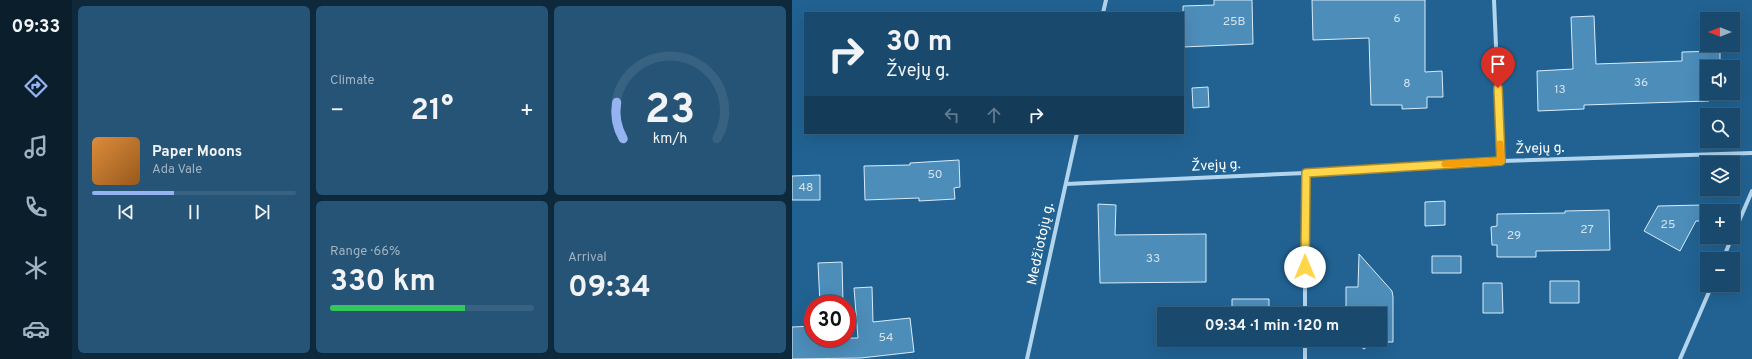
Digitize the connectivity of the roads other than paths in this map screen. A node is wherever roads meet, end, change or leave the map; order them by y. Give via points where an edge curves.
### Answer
1 (1106, 0) edge
2 (1494, 0) edge
3 (1103, 12) edge
4 (1077, 134) edge
5 (1752, 153) edge
6 (1501, 161) junction
7 (1306, 173) junction
8 (1066, 184) junction
9 (1752, 191) edge
10 (1740, 219) edge
11 (1709, 292) edge
12 (1305, 307) edge
13 (1305, 347) edge
14 (1027, 359) edge
15 (1305, 359) edge
16 (1680, 359) edge

1 - 3 street
2 - 6 street
4 - 8 street, Medžiotojų g.
5 - 6 street, Žvejų g.
6 - 7 street, Žvejų g.
7 - 8 street, Žvejų g.
7 - 12 street
8 - 14 street, Medžiotojų g.
9 - 10 street
11 - 16 street
13 - 15 street

